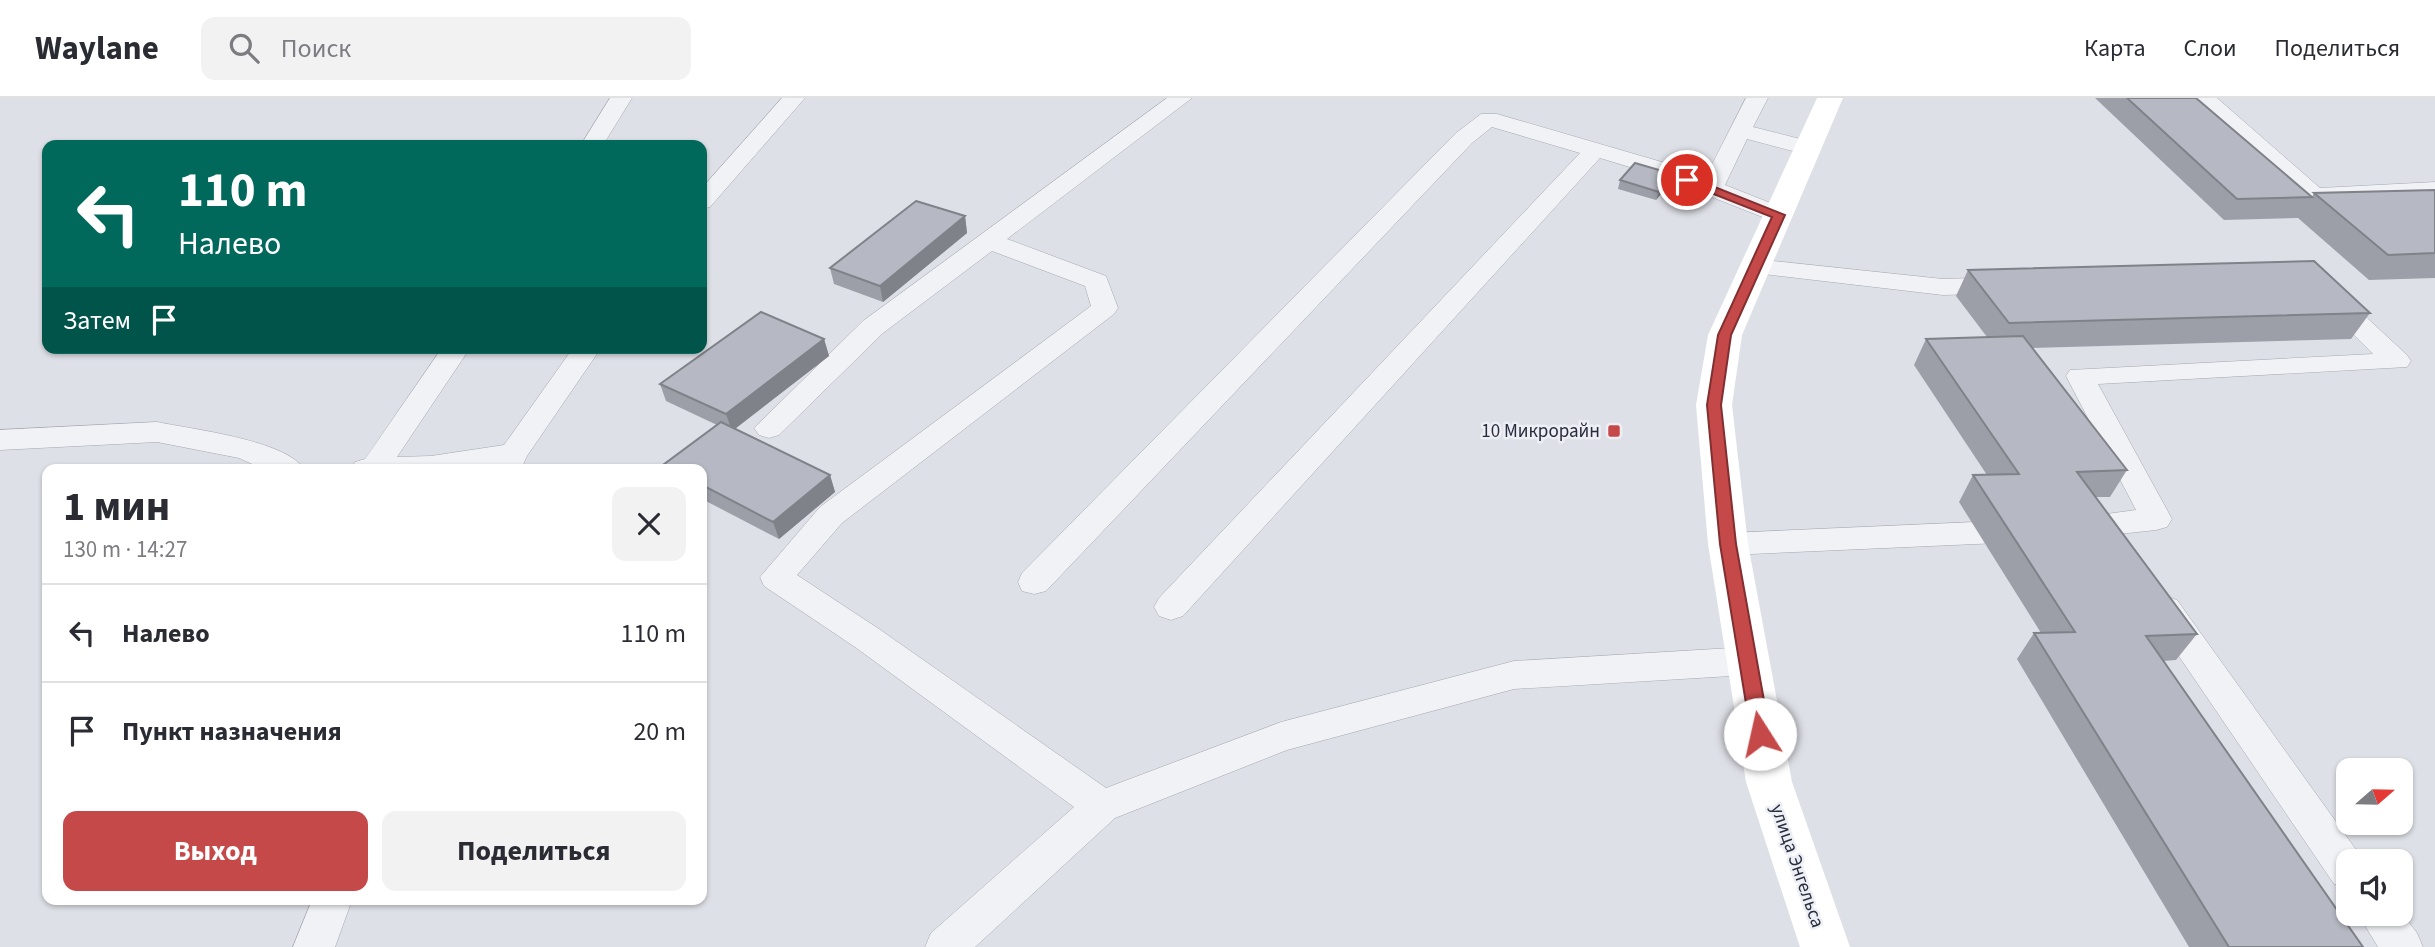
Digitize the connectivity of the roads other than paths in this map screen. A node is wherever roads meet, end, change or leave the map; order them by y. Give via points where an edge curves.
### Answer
1 (621, 98) edge
2 (794, 98) edge
3 (1181, 98) edge
4 (1757, 98) edge
5 (1830, 98) edge
6 (2204, 98) edge
7 (1741, 131) junction
8 (595, 140) edge
9 (1808, 148) junction
10 (1595, 150) junction
11 (1711, 189) junction
12 (2435, 189) edge
13 (707, 196) edge
14 (1779, 215) junction
15 (989, 241) junction
16 (1755, 267) junction
17 (2307, 275) edge
18 (2037, 284) edge
19 (452, 354) edge
20 (583, 354) edge
21 (769, 428) dead end
22 (0, 440) edge
23 (510, 461) edge
24 (278, 464) edge
25 (375, 464) edge
26 (463, 464) edge
27 (2107, 527) junction
28 (1728, 544) junction
29 (1034, 582) dead end
30 (1171, 607) dead end
31 (1748, 662) junction
32 (1102, 806) junction
33 (2336, 854) edge
34 (330, 905) edge
35 (2387, 926) edge
36 (314, 947) edge
37 (946, 947) edge
38 (1825, 947) edge
39 (2402, 947) edge

1 - 8 lane
2 - 13 lane
3 - 15 lane
4 - 7 lane
5 - 9 main road, улица Энгельса
6 - 12 lane via 2314,195
7 - 9 lane
7 - 11 lane
9 - 14 main road, улица Энгельса
10 - 11 lane
10 - 29 lane via 1489,119 1472,132
10 - 30 lane
11 - 14 lane
14 - 16 main road, улица Энгельса
15 - 21 lane via 873,327
15 - 32 lane via 1097,281 1105,308 831,515 776,577
16 - 18 lane via 1943,287
16 - 28 main road, улица Энгельса via 1725,335 1714,405
17 - 27 lane via 2397,361 2080,376 2156,519
19 - 25 lane
20 - 23 lane
22 - 24 lane via 157,432 246,450
23 - 26 lane
27 - 28 lane
27 - 33 lane
28 - 31 main road, улица Энгельса
31 - 32 lane via 1514,675 1281,737
31 - 38 main road, улица Энгельса via 1769,782
32 - 37 lane
34 - 36 lane
35 - 39 lane

